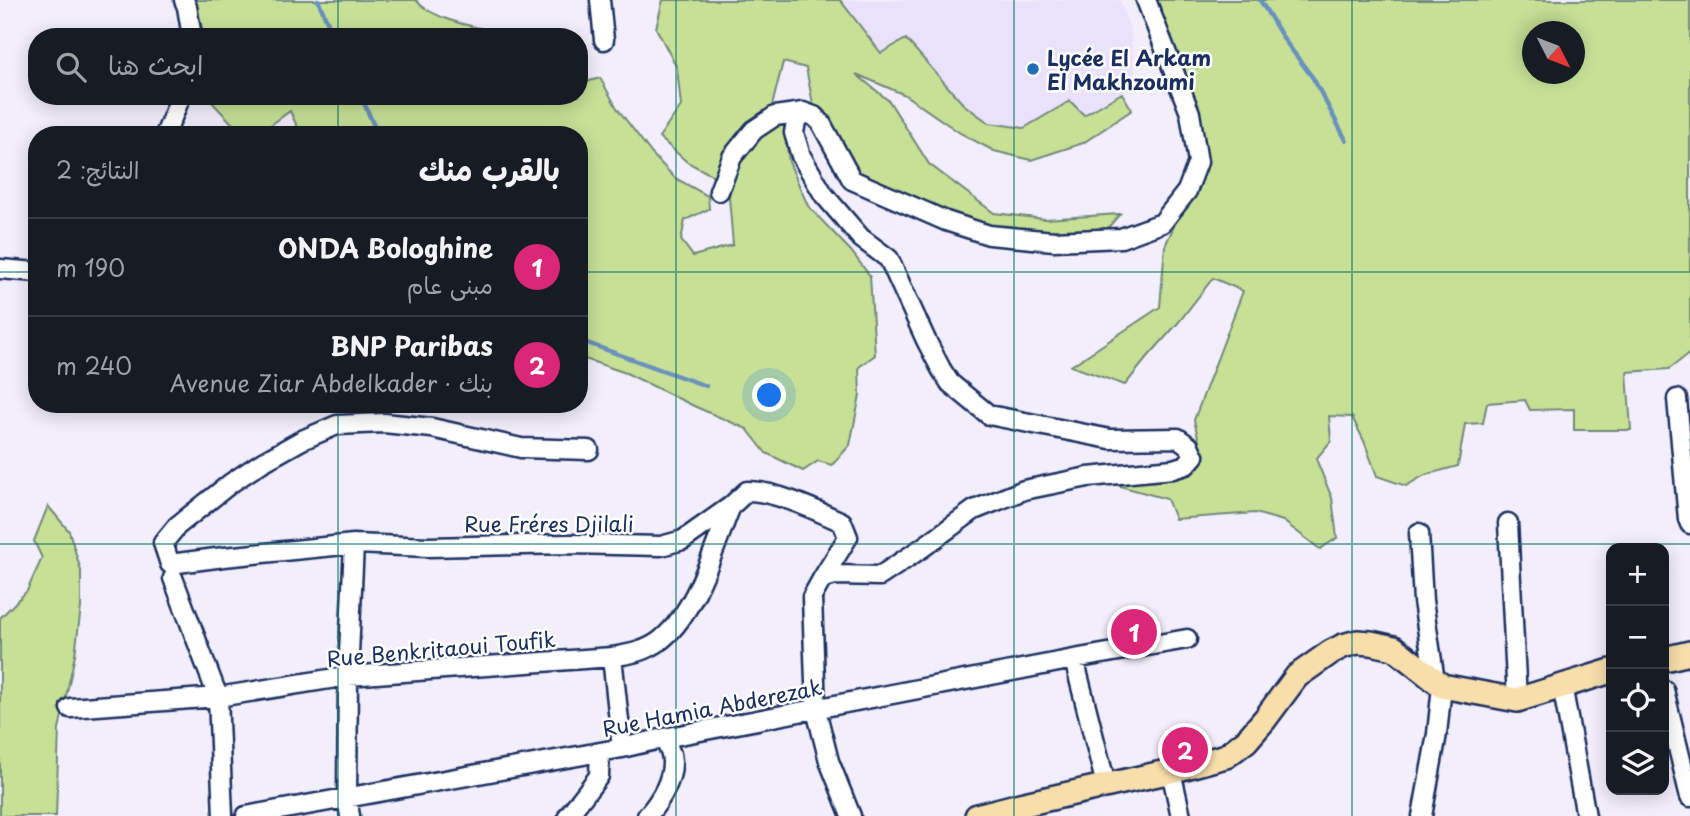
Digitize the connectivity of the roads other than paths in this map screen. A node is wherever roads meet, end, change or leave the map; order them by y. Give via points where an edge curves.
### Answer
1 (184, 0) edge
2 (600, 0) edge
3 (1146, 0) edge
4 (191, 28) edge
5 (604, 40) dead end
6 (177, 105) edge
7 (803, 113) junction
8 (169, 126) edge
9 (719, 191) dead end
10 (0, 270) edge
11 (28, 272) edge
12 (1677, 399) dead end
13 (589, 450) dead end
14 (731, 506) junction
15 (1507, 523) dead end
16 (1690, 524) edge
17 (1419, 533) dead end
18 (354, 544) junction
19 (172, 571) junction
20 (822, 579) junction
21 (1187, 639) dead end
22 (1690, 653) edge
23 (612, 657) junction
24 (1669, 658) edge
25 (1074, 659) junction
26 (1606, 672) edge
27 (348, 676) junction
28 (1439, 684) junction
29 (1562, 685) junction
30 (218, 697) junction
31 (1517, 700) junction
32 (70, 708) dead end
33 (816, 710) junction
34 (1669, 711) edge
35 (664, 738) junction
36 (622, 748) junction
37 (600, 752) junction
38 (1171, 771) junction
39 (1106, 785) junction
40 (347, 797) junction
41 (1690, 797) edge
42 (223, 816) edge
43 (246, 816) edge
44 (350, 816) edge
45 (568, 816) edge
46 (648, 816) edge
47 (850, 816) edge
48 (977, 816) edge
49 (1181, 816) edge
50 (1422, 816) edge
51 (1586, 816) edge

1 - 4 street
2 - 5 street
3 - 7 street via 1189,113 1198,162 1187,191 1162,223 1121,238 1054,241 989,235 946,221 852,180 821,123
6 - 8 street
7 - 9 street via 775,116 754,130 732,158
7 - 20 street via 794,133 801,156 824,195 861,238 889,259 950,383 989,415 1110,439 1178,438 1194,456 1173,469 1088,477 1024,490 974,510 880,576
10 - 11 street
12 - 16 street
13 - 19 street via 521,448 384,422 337,425 261,463 177,526 163,543
14 - 18 street, Rue Fréres Djilali via 683,540 661,546
14 - 20 street, Rue Fréres Djilali via 747,491 762,491 842,522 848,537
14 - 23 street, Rue Benkritaoui Toufik via 698,591 679,620 662,640 637,653
15 - 31 street
17 - 28 street via 1423,601
18 - 19 street, Rue Fréres Djilali via 224,556
18 - 27 street
19 - 30 street
20 - 33 street via 813,597
21 - 25 street, Rue Hamia Abderezak
22 - 24 main road
23 - 27 street, Rue Benkritaoui Toufik
23 - 36 street
25 - 33 street, Rue Hamia Abderezak
25 - 39 street
26 - 29 main road
27 - 30 street, Rue Benkritaoui Toufik
27 - 40 street
28 - 31 main road
28 - 38 main road via 1394,648 1357,642 1343,646 1297,676 1246,741 1226,756
28 - 50 street via 1437,734
29 - 31 main road
29 - 51 street
30 - 32 street, Rue Benkritaoui Toufik
30 - 42 street
33 - 35 street, Rue Hamia Abderezak
33 - 47 street
34 - 41 street
35 - 36 street, Rue Hamia Abderezak
35 - 46 street via 671,755 669,778
36 - 37 street, Rue Hamia Abderezak
37 - 40 street, Rue Hamia Abderezak
37 - 45 street via 598,776
38 - 39 main road
38 - 49 street
39 - 48 main road
40 - 43 street, Rue Hamia Abderezak
40 - 44 street

